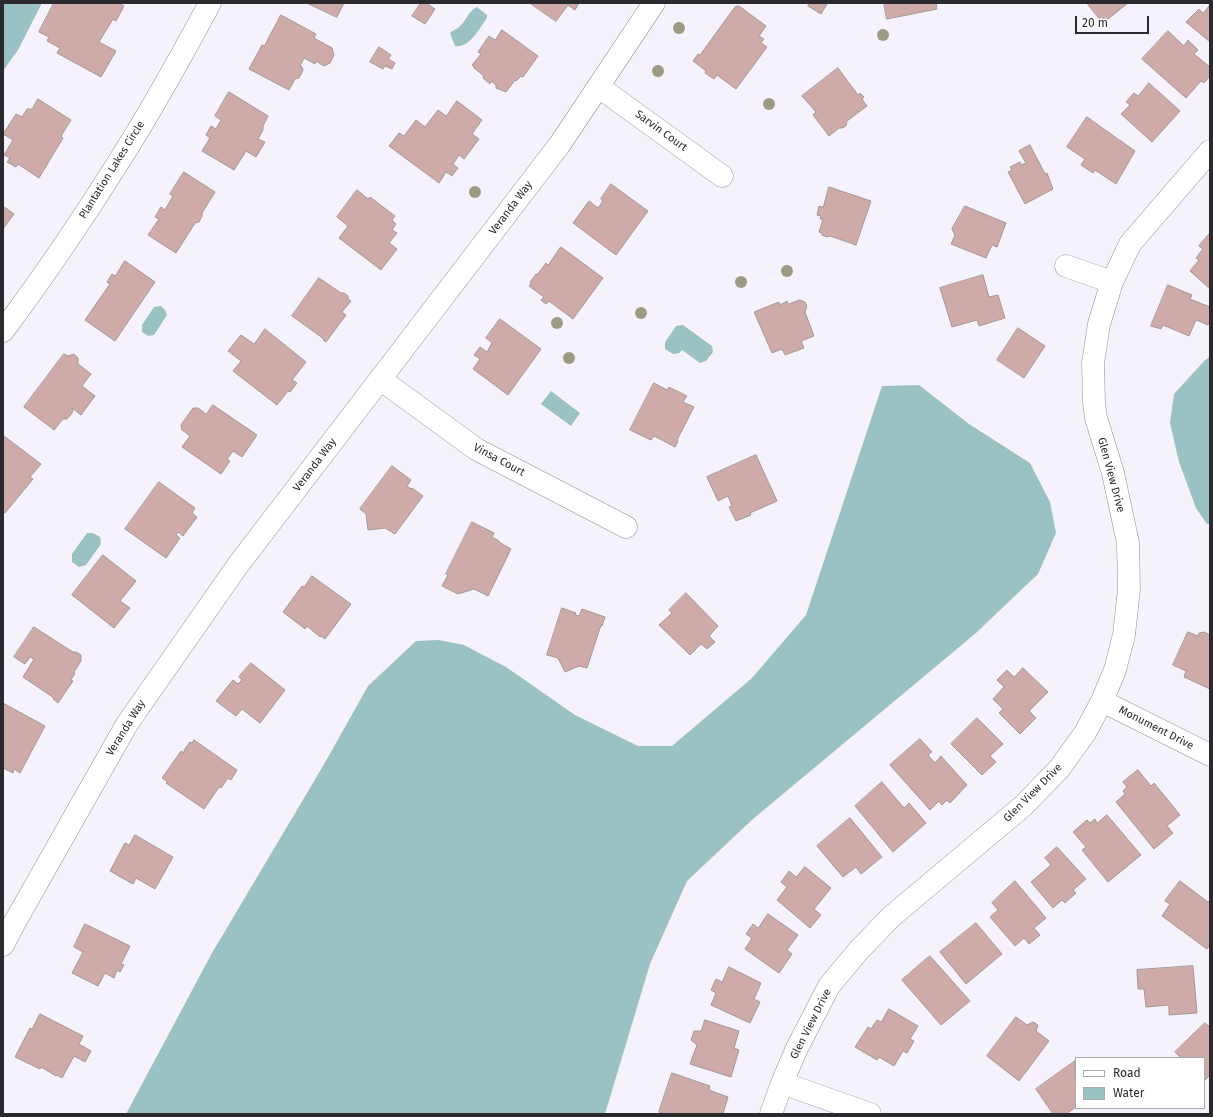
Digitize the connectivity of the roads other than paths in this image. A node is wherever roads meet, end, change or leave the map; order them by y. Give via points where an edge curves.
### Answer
1 (210, 3) edge
2 (654, 3) edge
3 (599, 87) junction
4 (1210, 151) edge
5 (722, 176) dead end
6 (1066, 266) dead end
7 (1112, 282) junction
8 (3, 331) edge
9 (380, 379) junction
10 (626, 527) dead end
11 (1102, 701) junction
12 (1210, 755) edge
13 (3, 946) edge
14 (782, 1083) junction
15 (771, 1114) edge
16 (870, 1114) edge

1 - 8 street, Plantation Lakes Circle via 122,158 73,233
2 - 3 street, Veranda Way
3 - 5 street, Sarvin Court
3 - 9 street, Veranda Way via 560,144
4 - 7 street, Glen View Drive via 1130,244
6 - 7 street
7 - 11 street, Glen View Drive via 1099,324 1093,363 1094,403 1128,543 1129,589 1124,635 1115,670
9 - 10 street, Vinsa Court via 476,449
9 - 13 street, Veranda Way via 238,565 122,732
11 - 12 street, Monument Drive
11 - 14 street, Glen View Drive via 1085,733 1059,769 1028,801 892,916 859,950 830,986 797,1048
14 - 15 street, Glen View Drive
14 - 16 street

